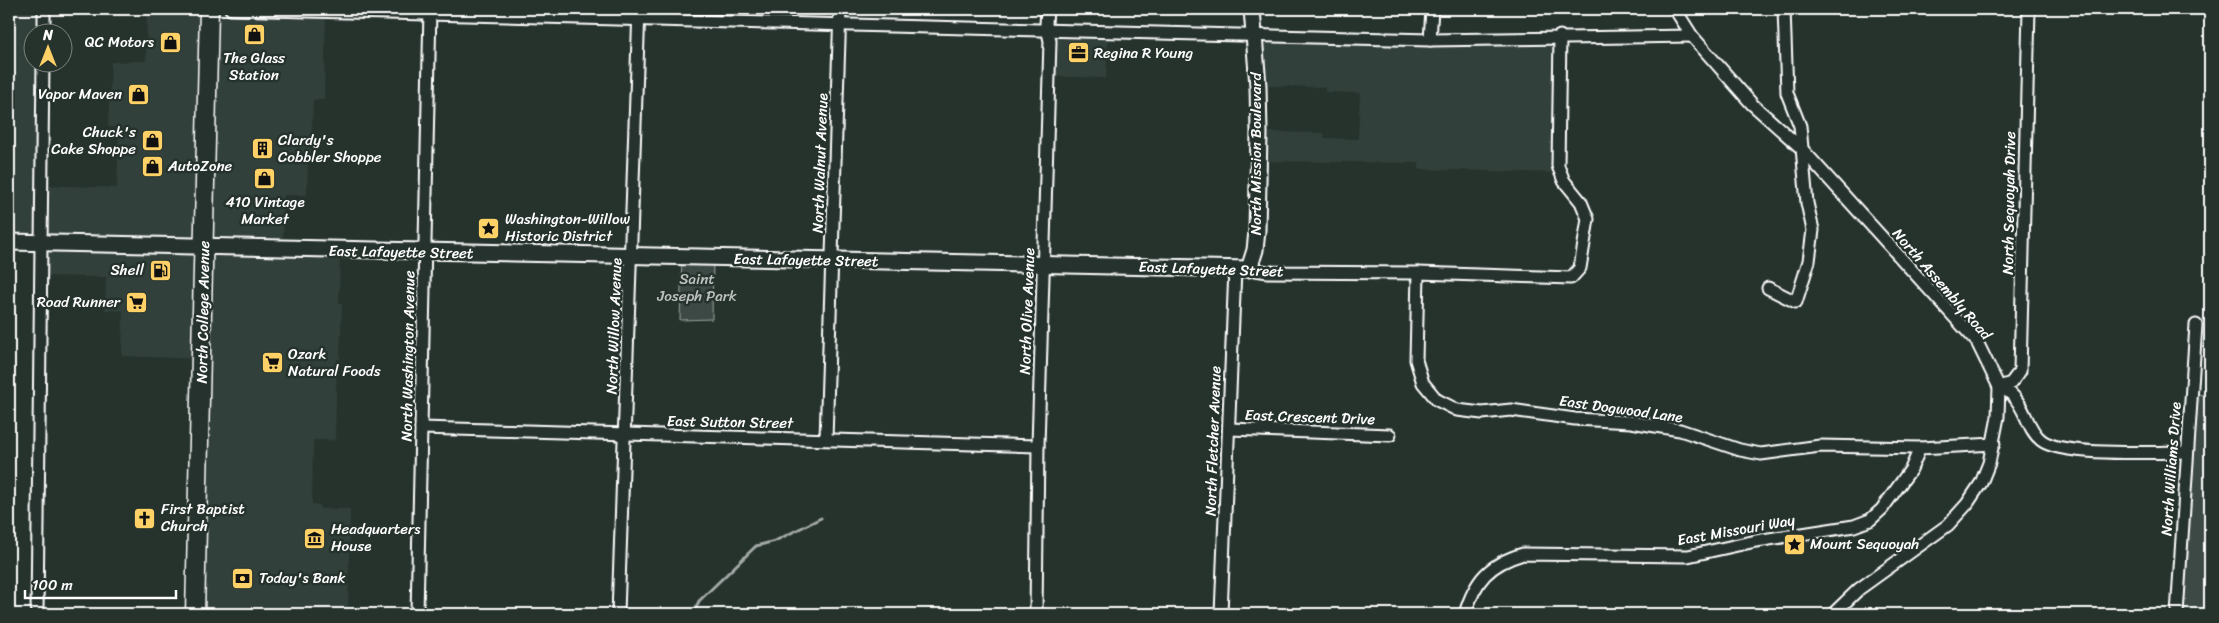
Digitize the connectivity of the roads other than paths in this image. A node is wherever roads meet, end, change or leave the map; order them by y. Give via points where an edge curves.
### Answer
1 (44, 9) edge
2 (209, 9) edge
3 (231, 9) edge
4 (840, 9) edge
5 (1047, 9) edge
6 (1252, 9) edge
7 (1432, 9) edge
8 (1675, 9) edge
9 (1784, 9) edge
10 (2029, 9) edge
11 (430, 11) edge
12 (639, 14) edge
13 (44, 22) edge
14 (840, 25) junction
15 (1048, 31) junction
16 (1254, 35) junction
17 (1560, 36) junction
18 (1692, 36) junction
19 (1430, 40) junction
20 (43, 72) edge
21 (1801, 148) junction
22 (9, 242) edge
23 (40, 243) junction
24 (204, 246) junction
25 (425, 253) junction
26 (632, 256) junction
27 (832, 260) junction
28 (1044, 265) junction
29 (1242, 269) junction
30 (1418, 272) junction
31 (1768, 288) dead end
32 (2196, 325) dead end
33 (1999, 387) junction
34 (422, 428) junction
35 (1229, 429) junction
36 (624, 435) junction
37 (1390, 435) dead end
38 (826, 439) junction
39 (1994, 444) junction
40 (1038, 446) junction
41 (1920, 448) junction
42 (2186, 452) junction
43 (37, 614) edge
44 (195, 614) edge
45 (417, 614) edge
46 (618, 614) edge
47 (1036, 614) edge
48 (1221, 614) edge
49 (1465, 614) edge
50 (1833, 614) edge
51 (2177, 614) edge

1 - 13 street
2 - 24 main road, North College Avenue
3 - 11 street
4 - 14 street, North Walnut Avenue
5 - 15 street, North Olive Avenue
6 - 16 main road, North Mission Boulevard
7 - 19 street
8 - 18 street, North Assembly Road
9 - 21 street via 1787,93 1800,126
10 - 33 street, North Sequoyah Drive via 2020,371 2011,383
11 - 12 street
11 - 25 street, North Washington Avenue
12 - 14 street
12 - 26 street, North Willow Avenue
14 - 15 street
14 - 27 street, North Walnut Avenue
15 - 16 street
15 - 28 street, North Olive Avenue
16 - 19 street
16 - 29 main road, North Mission Boulevard via 1259,108 1256,231 1255,250
17 - 18 street
17 - 19 street
17 - 30 street, East Lafayette Street via 1558,166 1588,219 1580,268 1571,278
18 - 21 street, North Assembly Road via 1752,104
20 - 23 street
21 - 31 street via 1813,230 1809,261 1796,302
21 - 33 street, North Assembly Road via 1977,342
22 - 23 main road, East Lafayette Street
23 - 24 main road, East Lafayette Street
23 - 43 street
24 - 25 main road, East Lafayette Street
24 - 44 main road, North College Avenue
25 - 26 main road, East Lafayette Street
25 - 34 street, North Washington Avenue
26 - 27 main road, East Lafayette Street
26 - 36 street, North Willow Avenue
27 - 28 main road, East Lafayette Street
27 - 38 street, North Walnut Avenue
28 - 29 main road, East Lafayette Street
28 - 40 street, North Olive Avenue
29 - 30 street, East Lafayette Street via 1268,272
29 - 35 street, North Fletcher Avenue
30 - 41 street, East Dogwood Lane via 1416,360 1422,383 1437,400 1457,410 1482,413 1511,410 1631,422 1680,430 1761,454 1820,446
32 - 42 street, North Williams Drive
33 - 39 street, North Assembly Road
33 - 42 street via 2013,395 2032,430 2042,441 2057,448
34 - 36 street, East Sutton Street
34 - 45 street, North Washington Avenue
35 - 37 street, East Crescent Drive
35 - 48 street, North Fletcher Avenue
36 - 38 street, East Sutton Street
36 - 46 street, North Willow Avenue
38 - 40 street, East Sutton Street
39 - 41 street, East Dogwood Lane
39 - 50 street, North Assembly Road via 1981,483 1961,511 1930,539 1859,589
40 - 47 street, North Olive Avenue
41 - 49 street, East Missouri Way via 1911,469 1882,509 1870,520 1854,526 1756,541 1688,556 1524,554 1502,560 1485,575 1472,592
42 - 51 street, North Williams Drive

